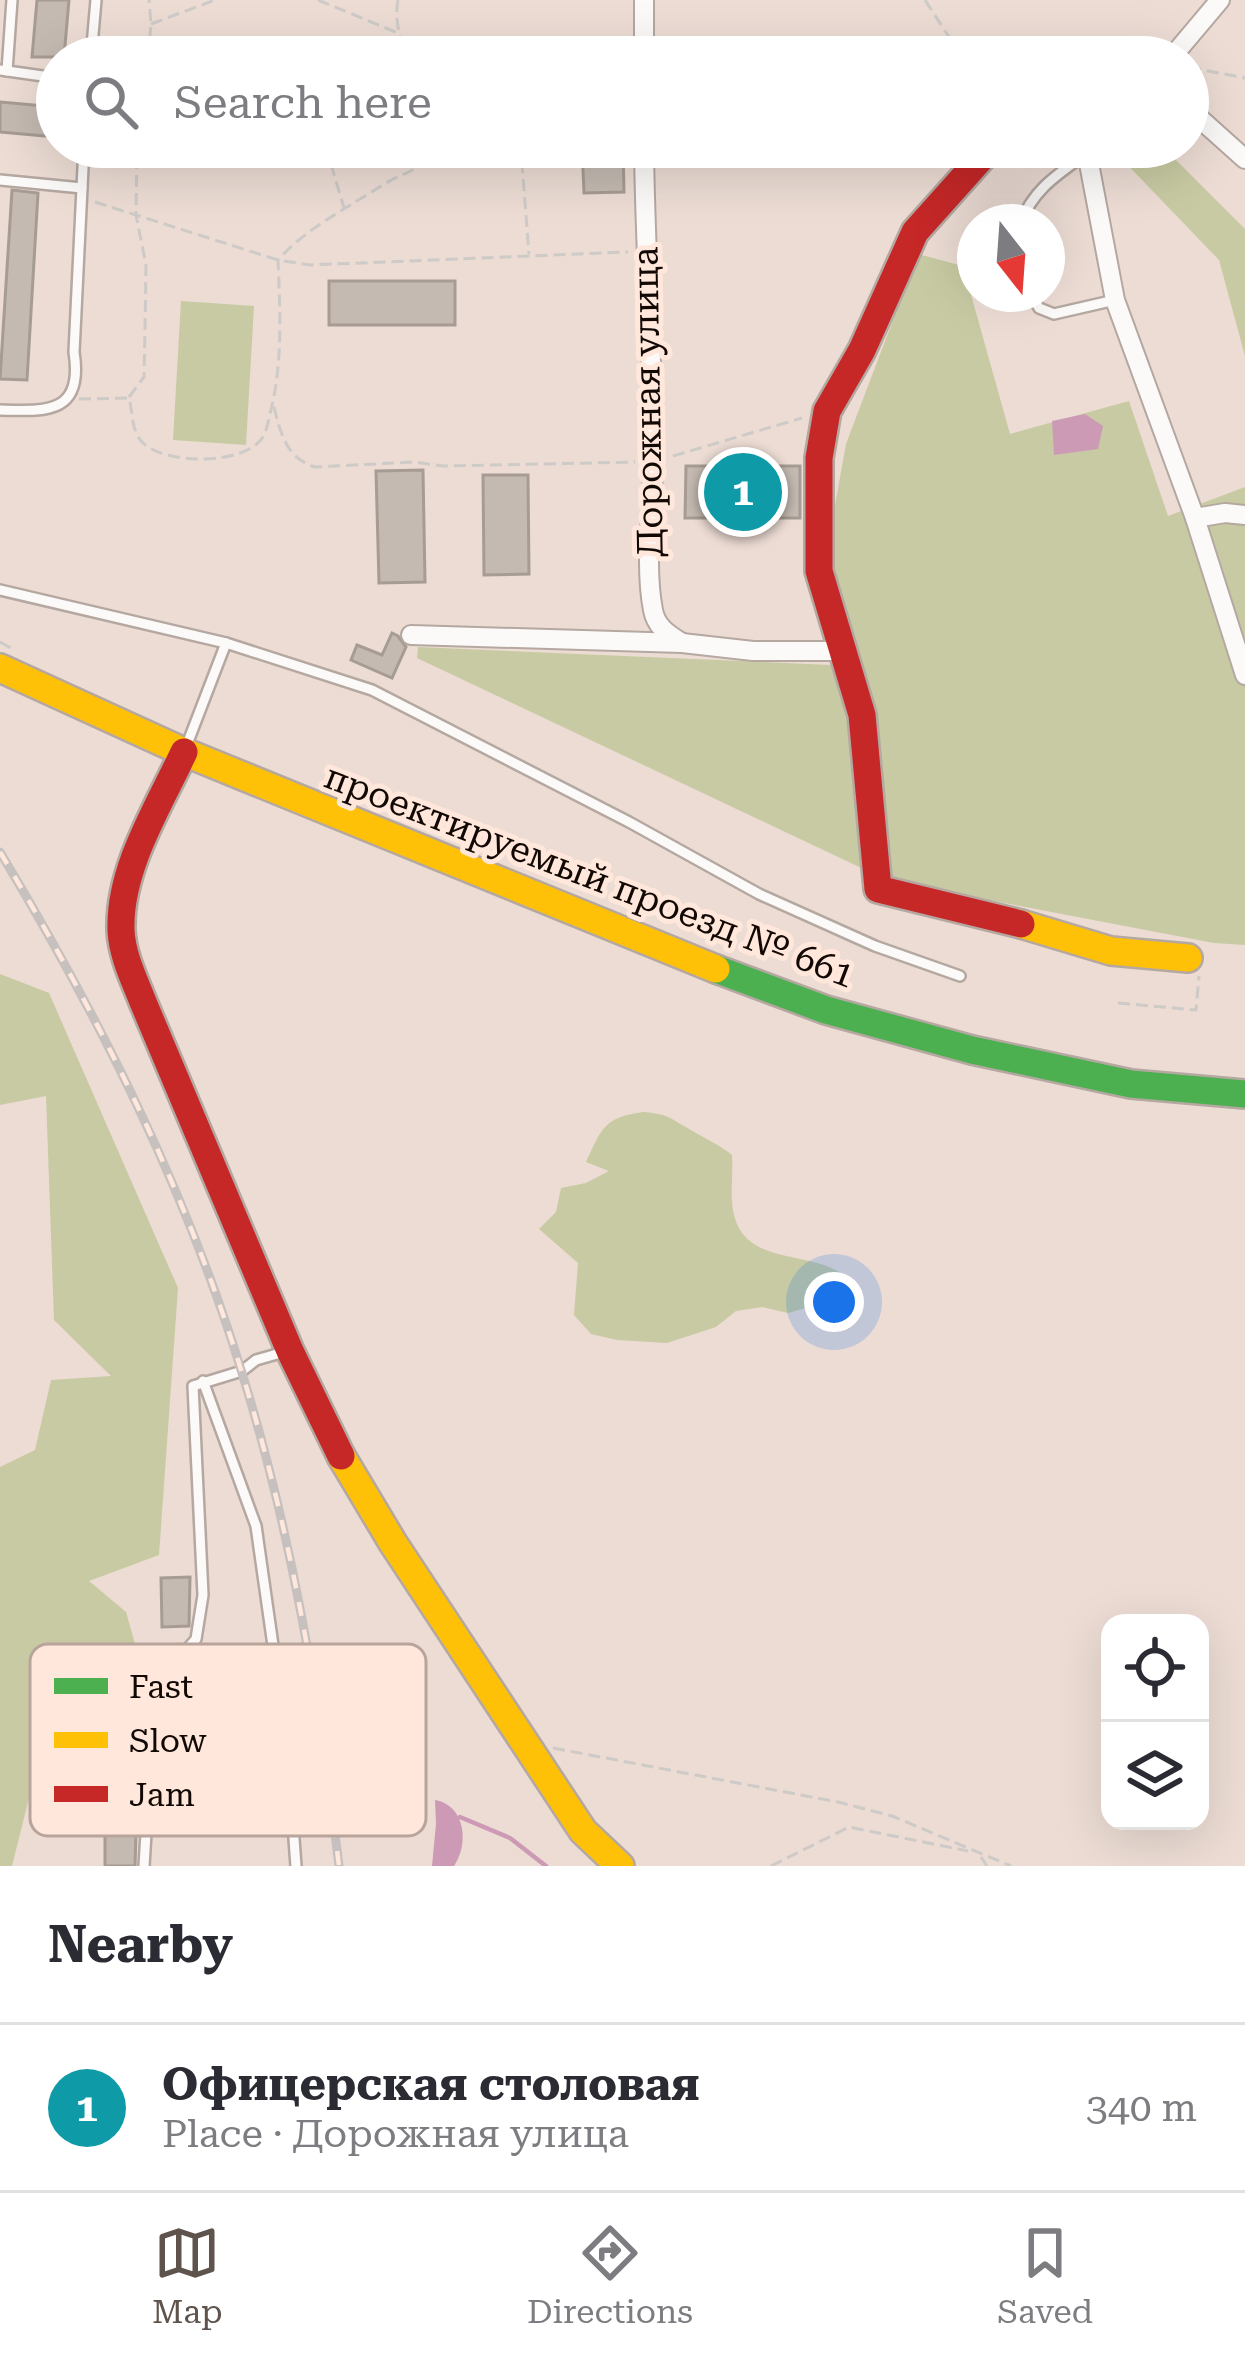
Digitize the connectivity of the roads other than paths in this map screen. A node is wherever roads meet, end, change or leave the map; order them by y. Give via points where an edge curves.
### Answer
1 (12, 0) edge
2 (96, 0) edge
3 (644, 0) edge
4 (1220, 0) edge
5 (93, 36) edge
6 (644, 36) edge
7 (1190, 36) edge
8 (3, 71) edge
9 (36, 75) edge
10 (1209, 126) edge
11 (1245, 159) edge
12 (83, 168) edge
13 (644, 168) edge
14 (972, 168) edge
15 (1065, 168) edge
16 (1091, 168) edge
17 (0, 180) edge
18 (82, 188) junction
19 (1029, 204) edge
20 (1115, 300) junction
21 (1065, 311) edge
22 (0, 410) edge
23 (1245, 514) edge
24 (1195, 518) junction
25 (0, 590) edge
26 (411, 635) dead end
27 (1238, 635) edge
28 (226, 643) junction
29 (682, 643) junction
30 (843, 651) junction
31 (0, 668) edge
32 (1245, 675) edge
33 (184, 752) junction
34 (1188, 958) road end
35 (960, 976) dead end
36 (1245, 1094) edge
37 (290, 1351) junction
38 (203, 1381) junction
39 (192, 1644) edge
40 (273, 1644) edge
41 (146, 1836) edge
42 (294, 1836) edge
43 (144, 1866) edge
44 (296, 1866) edge
45 (620, 1866) edge

1 - 8 lane
2 - 5 lane
3 - 6 street
4 - 7 street
8 - 9 lane
10 - 11 street
12 - 18 lane
13 - 29 street, Дорожная улица via 653,614
14 - 30 street via 915,232 827,411 819,571
15 - 19 lane
16 - 20 street
17 - 18 lane
18 - 22 lane via 73,387 44,412
20 - 21 lane
20 - 24 street
23 - 24 street
24 - 27 street
25 - 28 lane, проектируемый проезд № 661
26 - 29 street
27 - 32 street
28 - 33 lane
28 - 35 lane, проектируемый проезд № 661 via 372,690 759,894
29 - 30 street
30 - 34 street via 862,715 878,890 1111,951
31 - 33 street, проектируемый проезд № 661
33 - 36 street, проектируемый проезд № 661 via 826,1010 1131,1084
33 - 37 street via 133,869 122,935
37 - 38 lane
37 - 45 street via 393,1543 583,1831
38 - 39 lane via 193,1385 203,1594
38 - 40 lane via 256,1526
41 - 43 lane
42 - 44 lane

